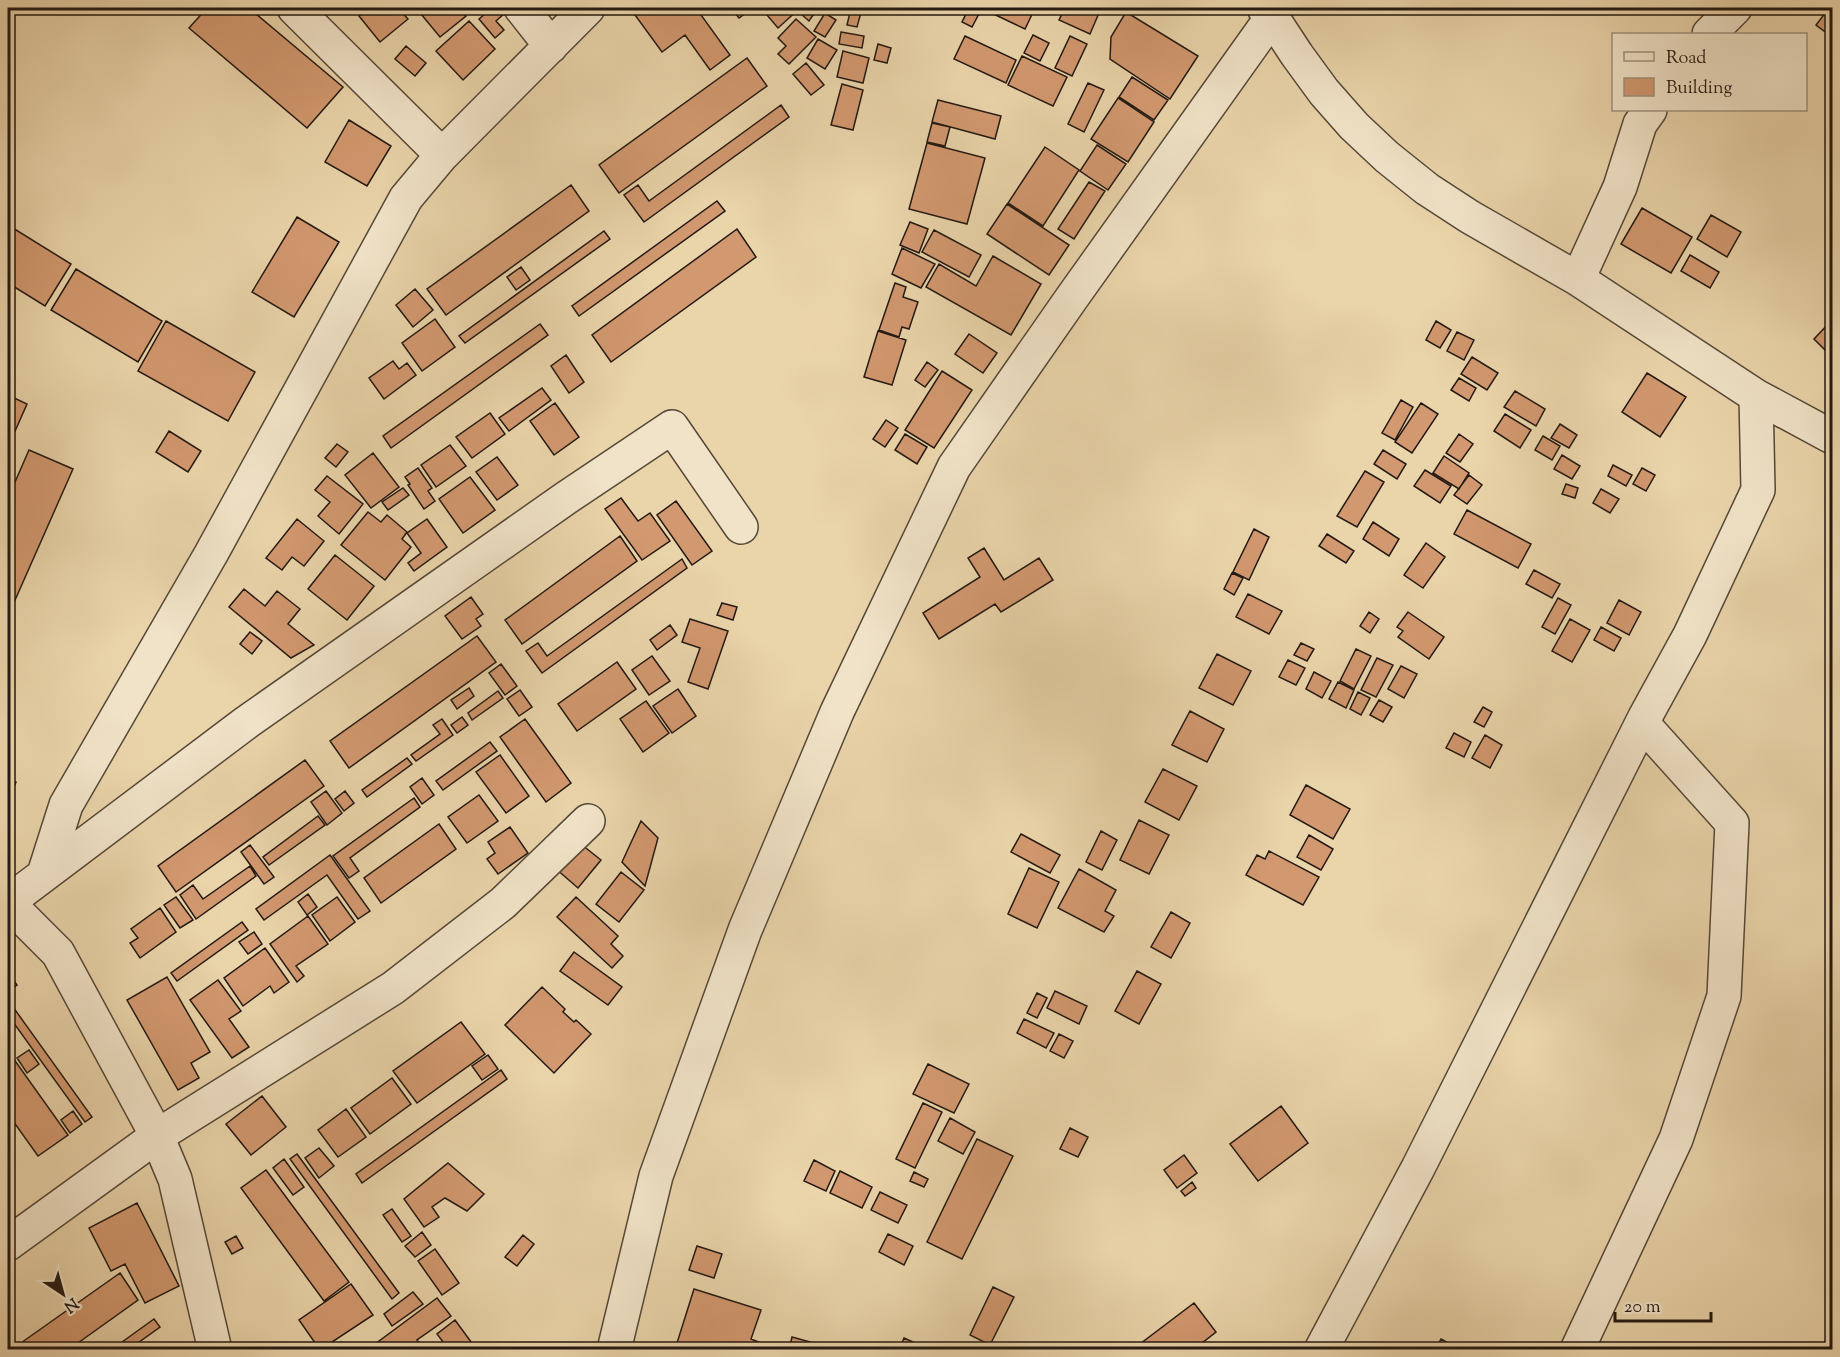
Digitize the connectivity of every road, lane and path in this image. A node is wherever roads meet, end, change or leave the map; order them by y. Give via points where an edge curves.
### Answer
1 (294, 8) edge
2 (521, 8) edge
3 (588, 8) edge
4 (1735, 8) edge
5 (1268, 11) edge
6 (1710, 33) edge
7 (550, 46) junction
8 (1649, 111) edge
9 (442, 155) junction
10 (1578, 279) junction
11 (1756, 396) junction
12 (1833, 437) edge
13 (741, 527) dead end
14 (1642, 724) junction
15 (588, 821) dead end
16 (44, 874) junction
17 (8, 903) edge
18 (157, 1136) junction
19 (8, 1244) edge
20 (215, 1350) edge
21 (614, 1350) edge
22 (1322, 1350) edge
23 (1577, 1350) edge

1 - 9 street
2 - 7 street
3 - 7 street
4 - 6 street
5 - 10 street via 1324,92 1387,157 1470,217
5 - 21 street via 954,468 837,712 745,930 656,1176
7 - 9 street
8 - 10 street via 1640,124 1620,187
9 - 16 street via 406,198 211,554 66,805
10 - 11 street
11 - 12 street
11 - 14 street via 1758,490 1690,635
13 - 16 street via 672,427 247,722
14 - 22 street
14 - 23 street via 1732,823 1724,996 1676,1139
15 - 18 street via 503,903 393,988
16 - 17 street
17 - 18 street via 58,953
18 - 19 street
18 - 20 street via 175,1179

